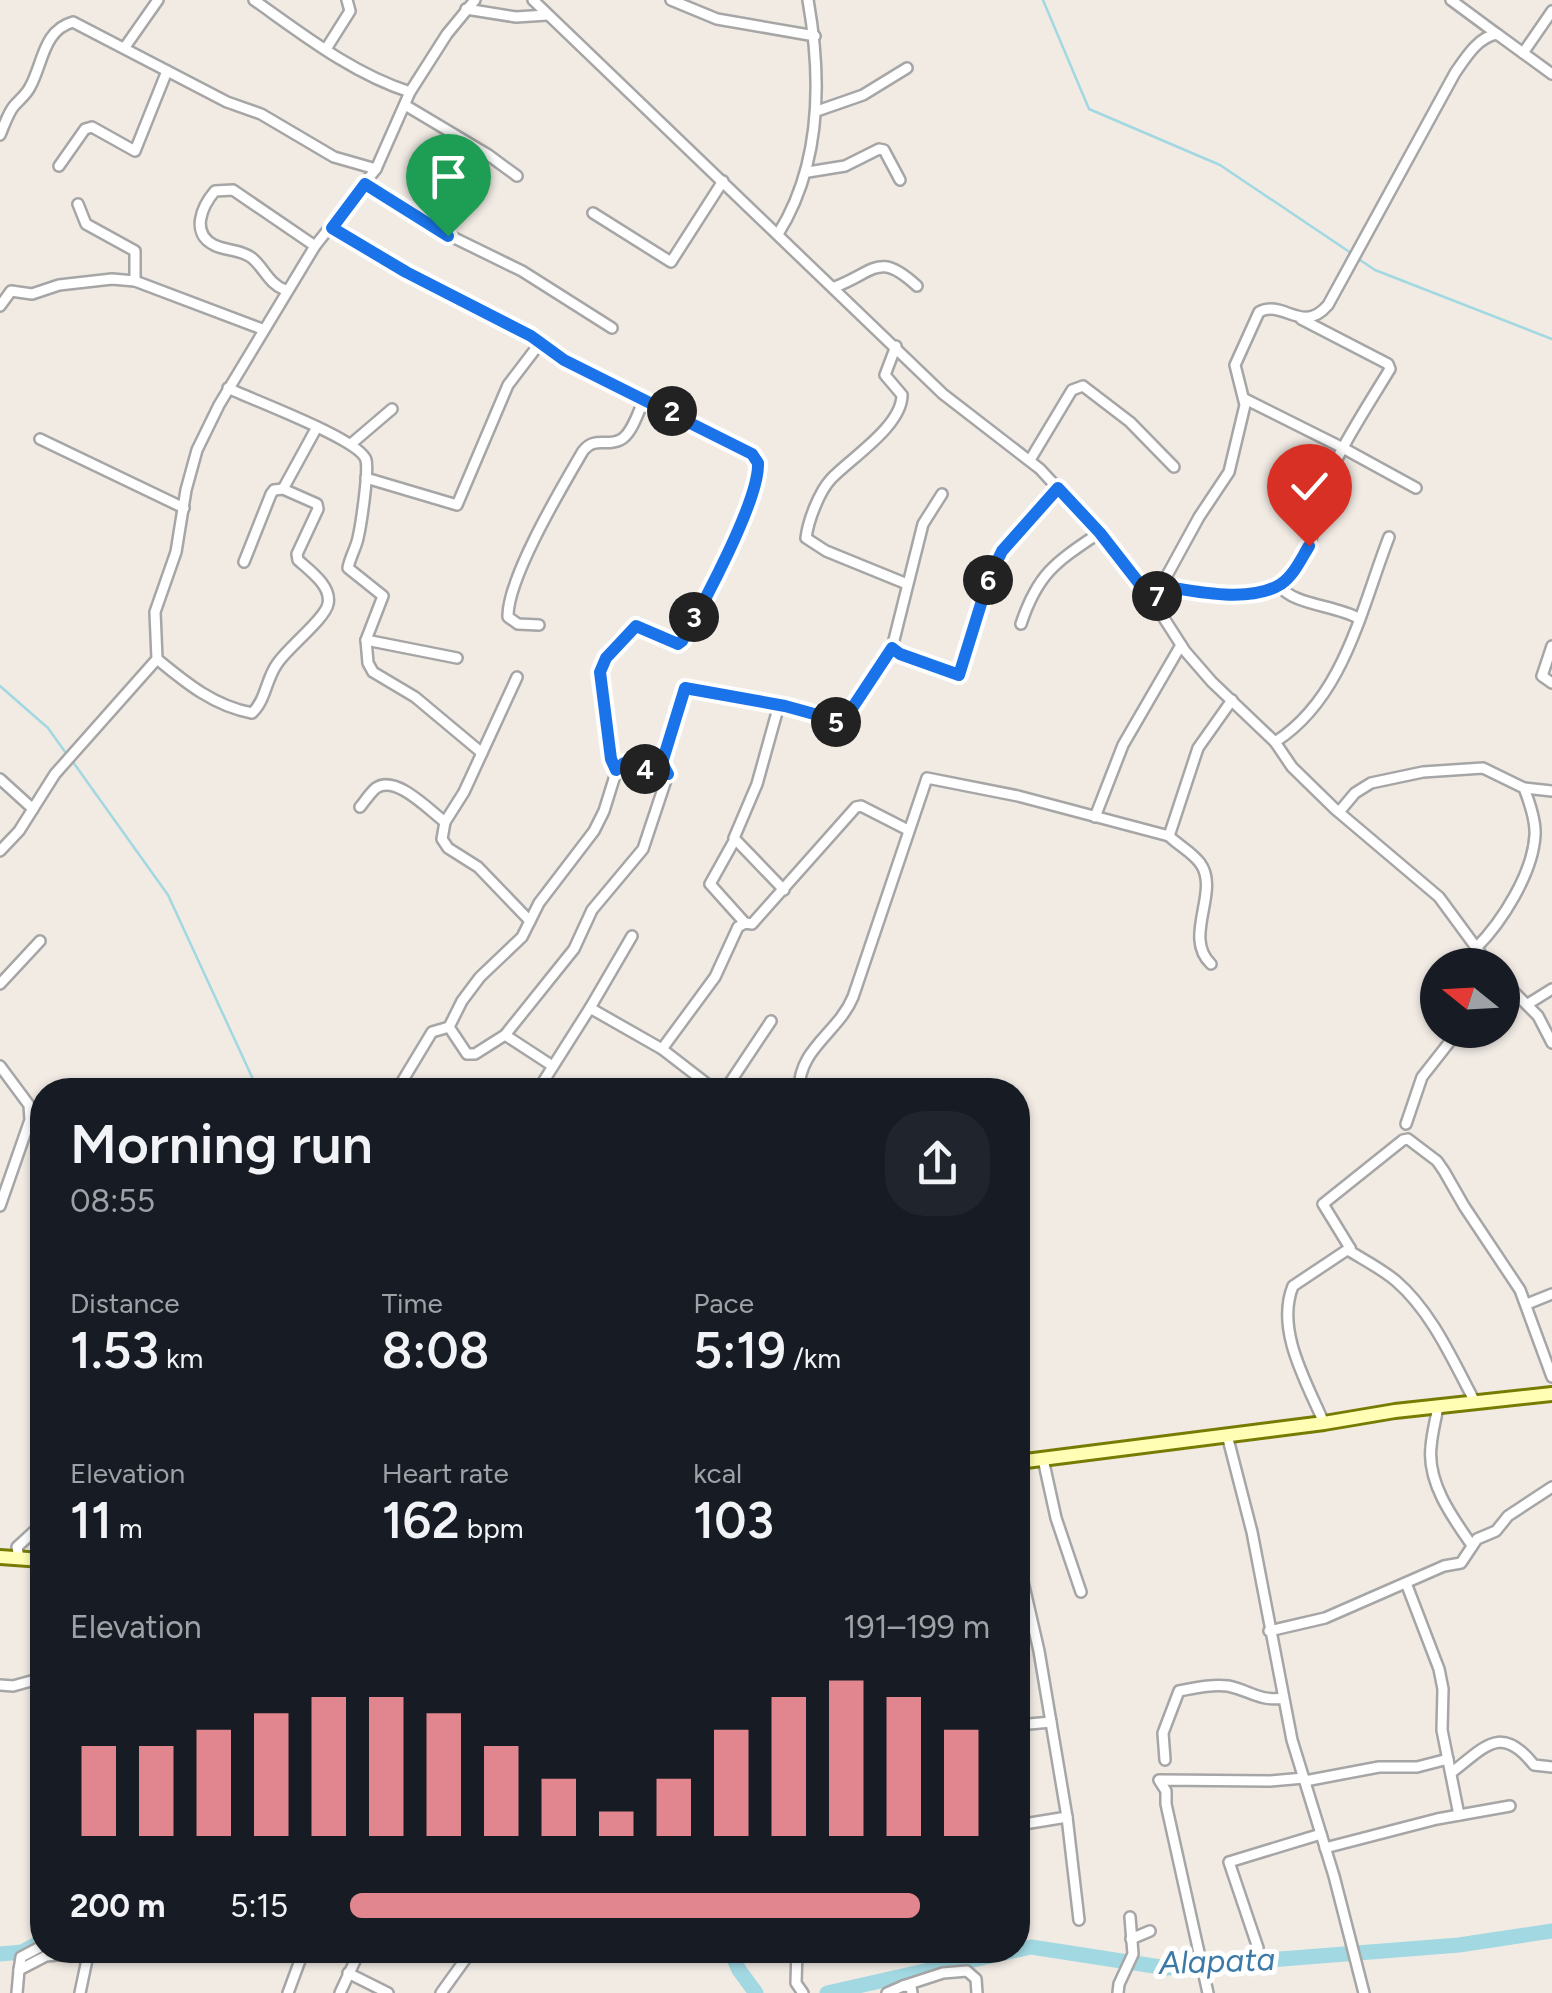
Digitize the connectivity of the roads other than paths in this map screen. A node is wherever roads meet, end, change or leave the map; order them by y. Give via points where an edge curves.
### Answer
1 (158, 0) edge
2 (254, 0) edge
3 (347, 0) edge
4 (475, 0) edge
5 (533, 0) edge
6 (670, 0) edge
7 (808, 0) edge
8 (1451, 0) edge
9 (466, 10) junction
10 (1552, 11) edge
11 (547, 14) junction
12 (1496, 34) junction
13 (815, 36) junction
14 (124, 47) junction
15 (326, 49) junction
16 (1524, 52) junction
17 (907, 68) dead end
18 (168, 71) junction
19 (1552, 74) edge
20 (410, 92) junction
21 (0, 102) edge
22 (405, 104) junction
23 (12, 107) junction
24 (817, 111) junction
25 (0, 135) edge
26 (59, 166) dead end
27 (376, 170) junction
28 (808, 172) junction
29 (517, 176) dead end
30 (724, 180) junction
31 (900, 180) dead end
32 (365, 184) junction
33 (78, 204) dead end
34 (593, 214) dead end
35 (332, 228) junction
36 (778, 234) junction
37 (315, 246) junction
38 (135, 281) junction
39 (918, 286) dead end
40 (834, 287) junction
41 (286, 290) junction
42 (0, 306) edge
43 (1297, 317) junction
44 (612, 328) dead end
45 (262, 329) junction
46 (540, 343) junction
47 (896, 346) junction
48 (228, 388) junction
49 (645, 398) junction
50 (1244, 399) junction
51 (392, 409) dead end
52 (317, 428) junction
53 (40, 439) dead end
54 (351, 444) junction
55 (1343, 448) junction
56 (1030, 460) junction
57 (1174, 466) dead end
58 (366, 478) junction
59 (1058, 488) junction
60 (1416, 488) dead end
61 (283, 489) junction
62 (942, 494) dead end
63 (184, 508) junction
64 (1100, 533) junction
65 (1389, 537) dead end
66 (244, 562) dead end
67 (907, 584) junction
68 (1279, 585) junction
69 (1164, 586) junction
70 (1153, 601) junction
71 (1358, 618) junction
72 (1022, 624) dead end
73 (539, 626) dead end
74 (366, 640) junction
75 (1181, 645) junction
76 (1552, 646) edge
77 (892, 648) junction
78 (157, 658) junction
79 (457, 658) dead end
80 (518, 677) dead end
81 (1552, 684) edge
82 (1232, 700) junction
83 (779, 705) junction
84 (1276, 742) junction
85 (482, 753) junction
86 (616, 770) junction
87 (668, 774) junction
88 (0, 779) edge
89 (1524, 788) junction
90 (1552, 790) edge
91 (360, 807) dead end
92 (32, 809) junction
93 (1338, 812) junction
94 (1095, 816) junction
95 (446, 822) junction
96 (908, 830) junction
97 (1169, 836) junction
98 (734, 841) junction
99 (0, 851) edge
100 (784, 890) junction
101 (530, 922) junction
102 (745, 923) junction
103 (632, 936) dead end
104 (40, 941) dead end
105 (1476, 948) joint
106 (1211, 964) dead end
107 (0, 984) edge
108 (1552, 989) edge
109 (1520, 997) edge
110 (1528, 1004) junction
111 (590, 1008) junction
112 (771, 1022) dead end
113 (449, 1027) junction
114 (505, 1036) junction
115 (1552, 1043) edge
116 (1445, 1048) edge
117 (662, 1049) junction
118 (551, 1065) junction
119 (0, 1066) edge
120 (405, 1078) edge
121 (547, 1078) edge
122 (699, 1078) edge
123 (732, 1078) edge
124 (800, 1078) edge
125 (30, 1120) joint
126 (1406, 1124) dead end
127 (0, 1206) edge
128 (1350, 1248) junction
129 (1552, 1294) edge
130 (1527, 1304) junction
131 (1552, 1377) edge
132 (1552, 1394) edge
133 (1476, 1402) junction
134 (1438, 1406) junction
135 (1324, 1423) junction
136 (1227, 1435) junction
137 (1043, 1459) junction
138 (1030, 1461) edge
139 (1552, 1487) edge
140 (30, 1535) edge
141 (1470, 1544) junction
142 (0, 1557) edge
143 (19, 1558) junction
144 (30, 1559) edge
145 (1406, 1584) junction
146 (1081, 1592) dead end
147 (1030, 1613) edge
148 (1269, 1631) junction
149 (30, 1681) edge
150 (0, 1685) edge
151 (1283, 1698) junction
152 (1051, 1722) junction
153 (1030, 1725) edge
154 (1448, 1759) junction
155 (1165, 1760) dead end
156 (1552, 1767) edge
157 (1451, 1773) junction
158 (1304, 1780) junction
159 (1510, 1806) dead end
160 (1459, 1815) junction
161 (1067, 1817) junction
162 (1030, 1824) edge
163 (1321, 1834) junction
164 (1325, 1848) junction
165 (1130, 1917) dead end
166 (1079, 1920) dead end
167 (1150, 1931) dead end
168 (1131, 1939) junction
169 (1258, 1948) dead end
170 (30, 1952) edge
171 (32, 1963) edge
172 (87, 1963) edge
173 (297, 1963) edge
174 (354, 1963) edge
175 (463, 1963) edge
176 (797, 1963) edge
177 (19, 1970) junction
178 (348, 1974) junction
179 (908, 1990) edge
180 (16, 1993) edge
181 (80, 1993) edge
182 (288, 1993) edge
183 (340, 1993) edge
184 (388, 1993) edge
185 (441, 1993) edge
186 (803, 1993) edge
187 (888, 1993) edge
188 (977, 1993) edge
189 (1118, 1993) edge
190 (1208, 1993) edge
191 (1364, 1993) edge

1 - 14 street
2 - 15 street
3 - 15 street via 350,11
4 - 9 street
5 - 11 street
6 - 13 street via 717,19
7 - 13 street
8 - 12 street
9 - 11 street
9 - 20 street
10 - 16 street
11 - 30 street
12 - 16 street
12 - 43 street via 1456,72 1320,314
13 - 24 street
14 - 18 street
14 - 23 street via 68,22 53,35 28,92
15 - 20 street
16 - 19 street
17 - 24 street
18 - 26 street via 135,151 92,127
18 - 27 street via 334,157
20 - 22 street
21 - 23 street
22 - 27 street
22 - 29 street
23 - 25 street
24 - 28 street
27 - 32 street
28 - 31 street via 845,166 879,148
28 - 36 street
30 - 34 street via 671,262
30 - 36 street
32 - 35 street
32 - 44 street
33 - 38 street via 86,224 135,251
35 - 37 street
35 - 46 street
36 - 40 street
37 - 41 street
37 - 41 street via 234,190 214,191 204,204 199,222 207,240 252,258 273,285
38 - 42 street via 10,291
38 - 45 street
39 - 40 street via 886,265
40 - 47 street
41 - 45 street
43 - 50 street via 1270,308 1258,312 1235,365
43 - 55 street via 1390,366
45 - 48 street
46 - 49 street
46 - 58 street via 508,385 457,505
47 - 56 street via 944,394
47 - 67 street via 885,375 902,404 828,483 806,538
48 - 52 street
48 - 63 street via 197,450
49 - 73 street via 621,440 596,442 583,451 520,569 508,617
49 - 86 street via 752,454 759,470 682,641 636,626 602,666
50 - 55 street
50 - 69 street via 1226,478
51 - 54 street
52 - 54 street
52 - 61 street
53 - 63 street
54 - 58 street via 366,461
55 - 60 street
55 - 68 street via 1319,500 1309,546
56 - 57 street via 1072,390 1083,386
56 - 59 street
58 - 74 street via 348,568 383,596
59 - 64 street
59 - 77 street via 1002,551 960,674
61 - 66 street via 272,494
61 - 78 street via 317,504 296,554 323,584 328,603 274,666 257,708 252,713 221,705
62 - 67 street via 924,524
63 - 78 street via 155,612
64 - 70 street
64 - 72 street via 1053,566 1032,593
65 - 71 street
67 - 77 street
68 - 69 street via 1219,594
68 - 71 street via 1292,598
69 - 70 street
70 - 75 street
71 - 84 street via 1317,707
74 - 79 street
74 - 85 street via 373,672
75 - 82 street
75 - 94 street via 1123,745
76 - 81 street via 1542,676
77 - 83 street via 844,722
78 - 92 street
80 - 85 street
82 - 84 street
82 - 97 street via 1198,748
83 - 87 street via 685,688 662,763
83 - 98 street
84 - 93 street
85 - 95 street
86 - 87 street via 624,763
86 - 101 street via 599,823
87 - 114 street via 638,856
88 - 92 street
89 - 90 street
89 - 93 street via 1483,768 1423,772 1371,783
89 - 105 street via 1534,843 1508,908
91 - 95 street via 386,784
92 - 99 street
93 - 105 street via 1439,897
94 - 96 street via 932,777 925,780
94 - 97 street
95 - 101 street via 444,844 478,867
96 - 100 street via 858,806
96 - 124 street via 853,997 808,1054
97 - 106 street via 1203,869 1202,953
98 - 100 street
98 - 102 street via 710,883
100 - 102 street via 754,923
101 - 113 street via 516,946 471,989
102 - 117 street
103 - 111 street
104 - 107 street
108 - 110 street
109 - 110 street
110 - 115 street
111 - 117 street
111 - 118 street
112 - 123 street
113 - 114 street via 468,1055
113 - 120 street via 432,1032
114 - 118 street
116 - 126 street via 1422,1077
117 - 122 street
118 - 121 street
119 - 125 street via 28,1105
125 - 127 street
128 - 130 street via 1323,1204 1408,1139 1444,1170
128 - 133 street via 1405,1291
128 - 135 street via 1289,1294 1292,1345
129 - 130 street
130 - 131 street
132 - 133 main road
133 - 134 main road
134 - 135 main road
134 - 141 street via 1433,1472
135 - 136 main road
136 - 137 main road
136 - 148 street
137 - 138 main road
137 - 146 street
139 - 141 street
140 - 143 street via 17,1547
141 - 145 street via 1461,1562
142 - 143 main road
143 - 144 main road
145 - 148 street via 1325,1618
145 - 154 street via 1439,1669
147 - 152 street
148 - 151 street
149 - 150 street
151 - 155 street via 1262,1699 1230,1686 1179,1691 1163,1733
151 - 158 street
152 - 153 street
152 - 161 street
154 - 157 street
154 - 158 street
156 - 157 street via 1534,1765 1520,1746 1492,1743
157 - 160 street
158 - 163 street
158 - 190 street via 1159,1780
159 - 160 street
160 - 164 street
161 - 162 street
161 - 166 street
163 - 164 street
163 - 169 street via 1229,1862
164 - 191 street
165 - 168 street
167 - 168 street
168 - 189 street via 1133,1954
170 - 177 street via 21,1957
171 - 177 street
172 - 181 street
173 - 182 street
174 - 178 street
175 - 185 street
176 - 186 street
177 - 180 street
178 - 183 street
178 - 184 street
179 - 187 street
179 - 188 street via 943,1973 966,1971 976,1979

